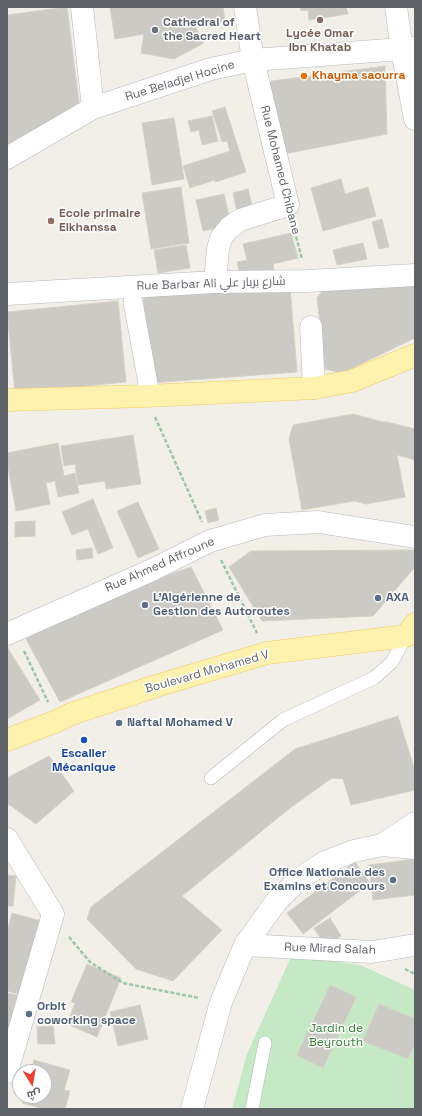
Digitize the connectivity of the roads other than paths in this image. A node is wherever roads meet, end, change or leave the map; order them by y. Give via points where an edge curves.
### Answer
1 (82, 7) edge
2 (245, 7) edge
3 (396, 7) edge
4 (408, 49) edge
5 (253, 60) junction
6 (93, 108) junction
7 (415, 119) edge
8 (7, 158) edge
9 (415, 275) edge
10 (215, 282) junction
11 (7, 294) edge
12 (133, 302) dead end
13 (311, 326) dead end
14 (415, 355) edge
15 (314, 388) junction
16 (146, 396) junction
17 (7, 400) edge
18 (415, 537) edge
19 (10, 632) edge
20 (412, 632) edge
21 (7, 740) edge
22 (212, 778) dead end
23 (415, 823) edge
24 (7, 839) edge
25 (382, 845) junction
26 (415, 848) edge
27 (245, 945) junction
28 (415, 945) edge
29 (265, 1043) dead end
30 (7, 1072) edge
31 (192, 1109) edge
32 (252, 1109) edge

1 - 6 street
2 - 5 street, Rue Mohamed Chibane
3 - 4 street
4 - 5 street, Rue Beladjel Hocine
4 - 7 street
5 - 6 street, Rue Beladjel Hocine via 211,69
5 - 10 street, Rue Mohamed Chibane via 288,205 240,220 229,228 221,238 218,249
6 - 8 street, Rue Beladjel Hocine
9 - 10 street, Rue Barbar Ali شارع بربار علي via 307,281
10 - 11 street, Rue Barbar Ali شارع بربار علي
12 - 16 street via 149,389
13 - 15 street
14 - 15 main road via 352,381
15 - 16 main road
16 - 17 main road
18 - 19 street, Rue Ahmed Affroune via 318,522 266,525 210,541 152,570
20 - 21 main road, Boulevard Mohamed V via 267,653 71,714
20 - 22 lane via 392,662 374,678 283,720
23 - 25 street
24 - 30 street via 53,914
25 - 26 street
25 - 27 street via 354,851 325,862 298,880 276,902
27 - 28 street, Rue Mirad Salah via 372,952
27 - 31 street via 221,1002
29 - 32 lane

